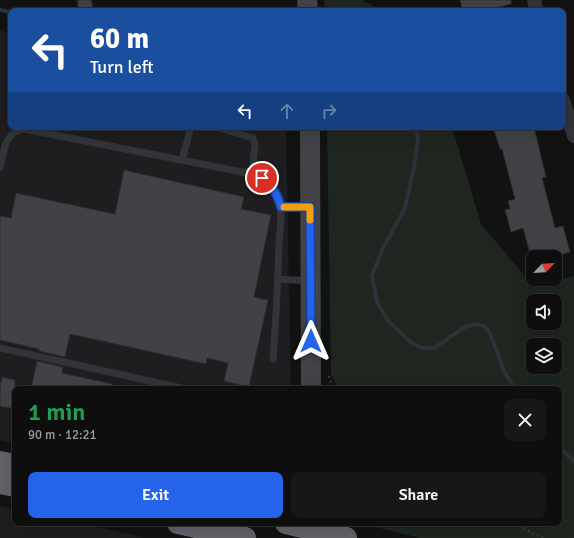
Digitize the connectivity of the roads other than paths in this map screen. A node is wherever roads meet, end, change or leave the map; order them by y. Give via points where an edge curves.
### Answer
1 (566, 110) edge
2 (18, 130) edge
3 (29, 130) edge
4 (190, 130) edge
5 (226, 130) edge
6 (310, 130) edge
7 (574, 136) edge
8 (182, 160) junction
9 (0, 168) edge
10 (252, 174) junction
11 (281, 207) junction
12 (310, 207) junction
13 (278, 279) junction
14 (310, 281) junction
15 (0, 348) edge
16 (273, 359) dead end
17 (172, 386) edge
18 (311, 386) edge
19 (0, 462) edge
20 (12, 464) edge
21 (0, 483) edge
22 (12, 485) edge
23 (191, 526) edge
24 (296, 526) edge
25 (309, 530) edge
26 (245, 538) edge
27 (346, 538) edge

1 - 7 street
2 - 9 lane via 8,139
3 - 8 lane
4 - 8 lane
5 - 10 lane via 253,138 255,144
6 - 12 street
8 - 10 lane
10 - 11 lane via 270,183
11 - 12 lane
11 - 13 lane
12 - 14 street
13 - 14 lane
13 - 16 lane
14 - 18 street
15 - 17 lane
19 - 20 highway
21 - 22 highway
23 - 26 highway
24 - 25 highway
25 - 27 highway

